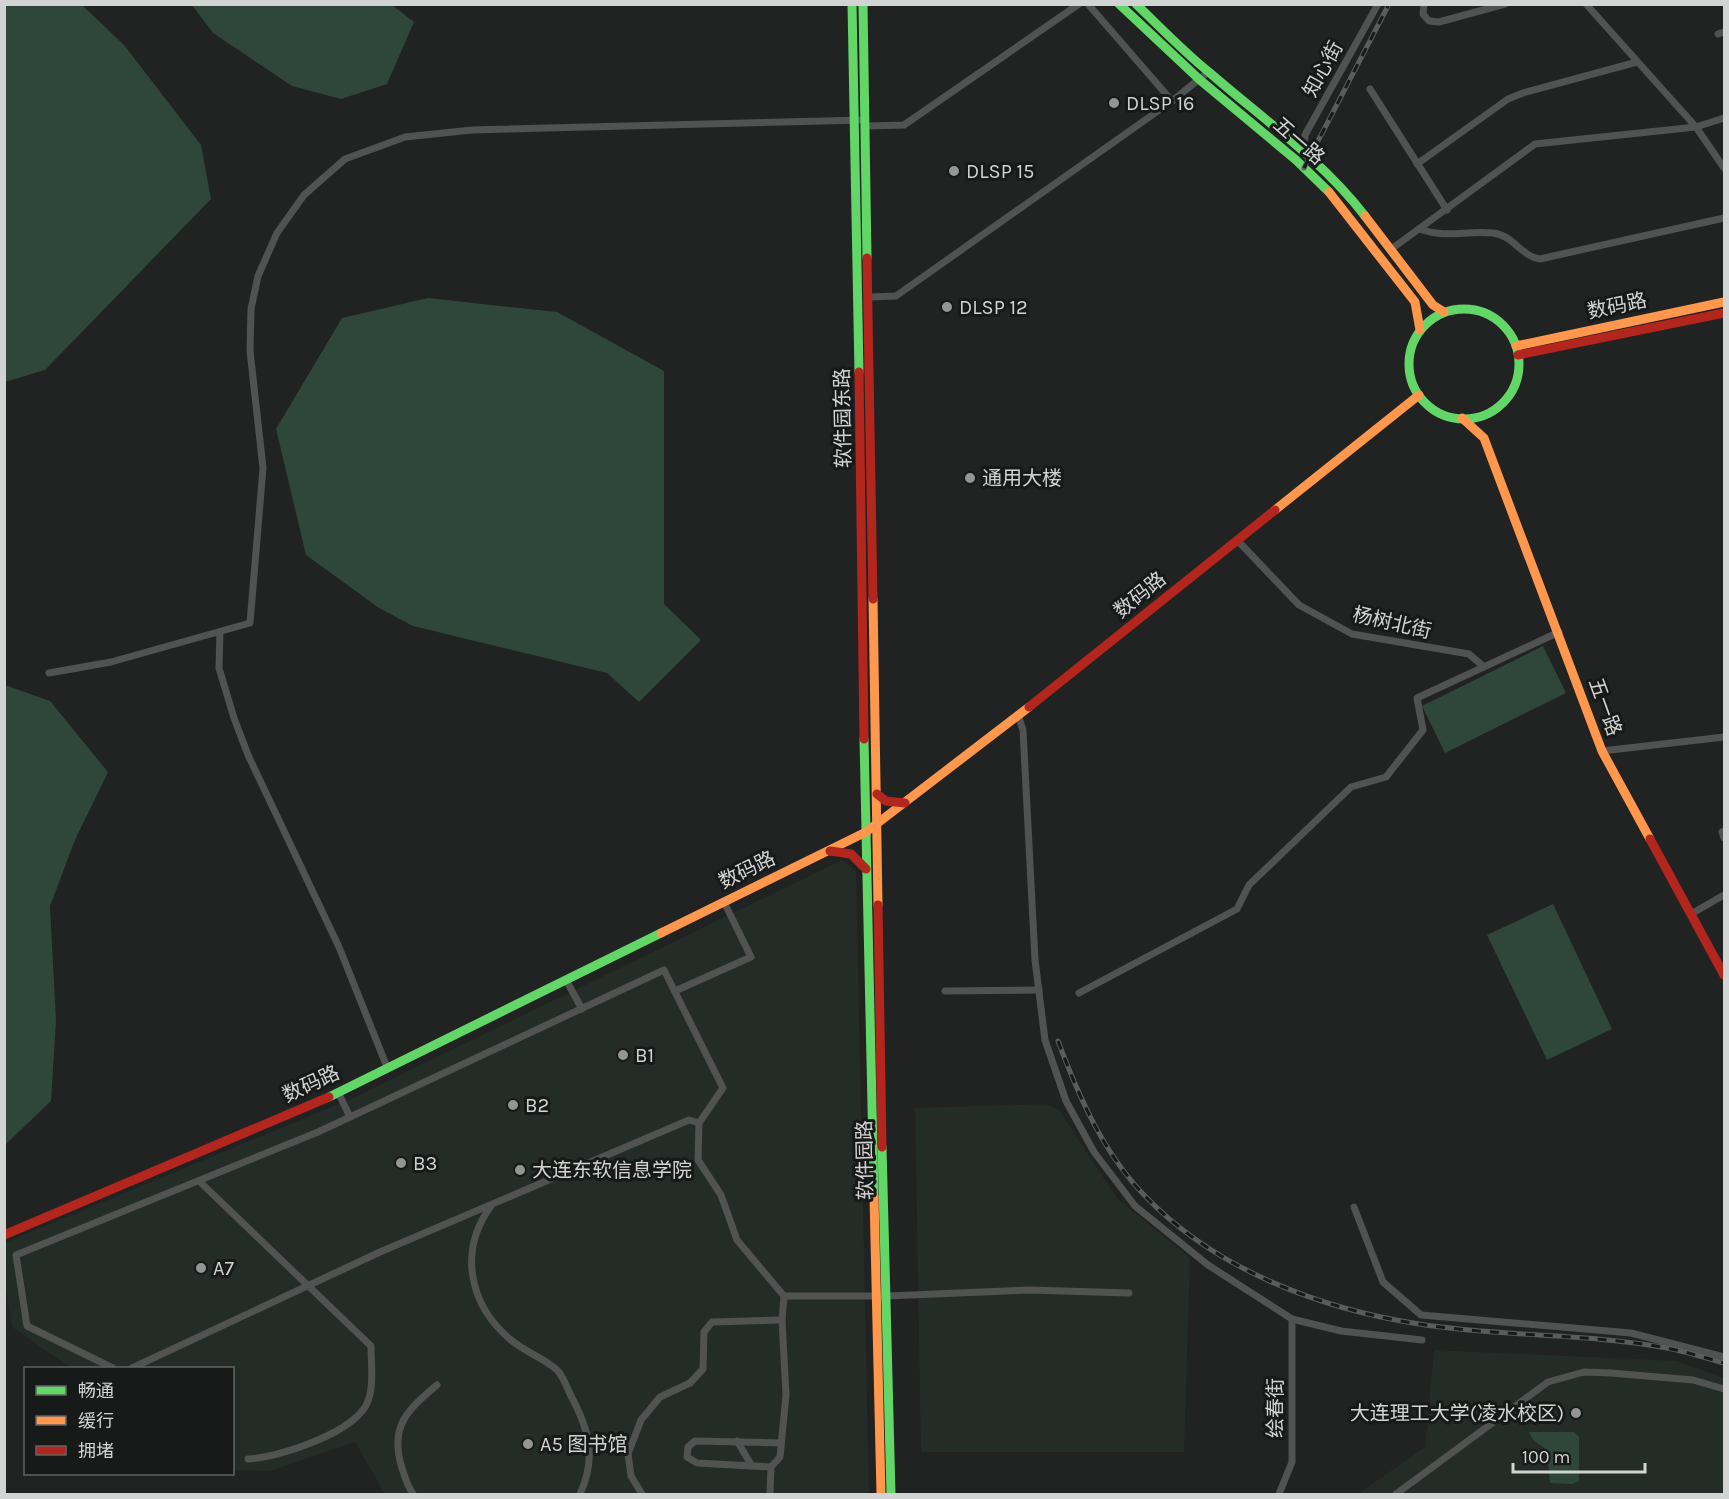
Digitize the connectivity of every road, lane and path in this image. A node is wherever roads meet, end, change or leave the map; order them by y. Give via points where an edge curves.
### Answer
1 (852, 4) edge
2 (863, 4) edge
3 (1079, 4) edge
4 (1088, 4) edge
5 (1119, 4) edge
6 (1136, 4) edge
7 (1378, 4) edge
8 (1424, 4) edge
9 (1505, 4) edge
10 (1586, 4) edge
11 (1637, 62) junction
12 (1208, 72) junction
13 (1199, 79) junction
14 (1370, 89) dead end
15 (1172, 101) junction
16 (1725, 118) edge
17 (854, 121) junction
18 (866, 123) junction
19 (1696, 127) junction
20 (1304, 151) junction
21 (1417, 164) junction
22 (1725, 168) edge
23 (1447, 210) junction
24 (1725, 218) edge
25 (1419, 229) junction
26 (1390, 250) junction
27 (870, 297) junction
28 (1725, 303) edge
29 (1444, 312) junction
30 (1725, 313) edge
31 (1420, 330) junction
32 (1517, 350) junction
33 (1419, 395) junction
34 (1492, 411) junction
35 (1462, 418) junction
36 (1484, 438) junction
37 (1237, 540) junction
38 (220, 632) junction
39 (1559, 632) junction
40 (1485, 667) junction
41 (49, 673) dead end
42 (1018, 715) junction
43 (1725, 737) edge
44 (1602, 751) junction
45 (877, 794) junction
46 (905, 803) junction
47 (877, 824) junction
48 (1725, 831) edge
49 (866, 832) junction
50 (1725, 838) edge
51 (828, 851) junction
52 (866, 870) junction
53 (1725, 895) edge
54 (724, 902) junction
55 (1692, 914) junction
56 (1725, 975) edge
57 (566, 980) junction
58 (1039, 990) junction
59 (675, 991) junction
60 (945, 991) dead end
61 (1079, 993) dead end
62 (582, 1009) junction
63 (387, 1067) junction
64 (338, 1092) junction
65 (350, 1117) junction
66 (699, 1123) junction
67 (199, 1181) junction
68 (493, 1204) junction
69 (1354, 1207) dead end
70 (4, 1235) edge
71 (309, 1286) junction
72 (1129, 1293) dead end
73 (784, 1296) junction
74 (876, 1296) junction
75 (887, 1296) junction
76 (1292, 1319) junction
77 (782, 1320) junction
78 (1422, 1340) dead end
79 (1725, 1357) edge
80 (111, 1367) edge
81 (134, 1367) edge
82 (437, 1385) dead end
83 (1725, 1389) edge
84 (737, 1441) junction
85 (781, 1443) junction
86 (248, 1459) dead end
87 (752, 1466) junction
88 (771, 1467) junction
89 (413, 1494) edge
90 (580, 1494) edge
91 (642, 1494) edge
92 (770, 1494) edge
93 (881, 1494) edge
94 (891, 1494) edge
95 (1279, 1494) edge
96 (1396, 1494) edge

1 - 17 main road, 软件园东路
2 - 18 main road, 软件园东路
3 - 18 street via 904,124
4 - 15 street
5 - 13 main road, 五一路
6 - 12 main road, 五一路
7 - 20 street, 知心街 via 1305,135
8 - 9 street via 1423,14 1429,21 1439,22
10 - 11 street
11 - 19 street
11 - 21 street via 1508,99
12 - 13 street
12 - 20 main road, 五一路
13 - 15 street
13 - 31 main road, 五一路 via 1296,160 1338,201 1415,302
14 - 21 street
15 - 27 street via 896,296
16 - 19 street
17 - 18 street
17 - 38 street via 472,129 405,137 345,159 297,204 277,233 258,276 251,309 250,351 262,468 250,623
17 - 49 main road, 软件园东路
18 - 27 main road, 软件园东路
19 - 22 street
19 - 23 street via 1535,144
20 - 26 main road, 五一路 via 1347,193
21 - 23 street
23 - 25 street
24 - 25 street via 1540,259 1531,258 1514,241 1494,233 1439,236
25 - 26 street
26 - 29 main road, 五一路 via 1433,305
27 - 45 main road, 软件园东路
28 - 32 main road, 数码路
29 - 31 main road
29 - 32 main road via 1463,308 1482,311 1498,320
30 - 32 main road, 数码路
31 - 33 main road via 1409,362 1411,379
32 - 34 main road via 1519,369 1515,384
33 - 35 main road via 1440,413
33 - 37 main road, 数码路
34 - 35 main road
34 - 36 main road via 1486,418
35 - 36 main road
36 - 39 main road, 五一路
37 - 40 street, 杨树北街 via 1299,605 1353,634 1469,654
37 - 42 main road, 数码路
38 - 41 street via 111,662
38 - 63 street via 219,668 229,706 248,755 339,947
39 - 40 street
39 - 44 main road, 五一路
40 - 61 street via 1417,698 1423,730 1386,777 1351,787 1249,885 1237,909
42 - 46 main road, 数码路
42 - 58 street via 1023,730
43 - 44 street
44 - 55 main road, 五一路
45 - 46 main road via 886,801
45 - 47 main road, 软件园东路
46 - 47 main road, 数码路
47 - 49 main road, 数码路
47 - 75 main road, 软件园路
48 - 50 street
49 - 51 main road, 数码路
49 - 52 main road, 软件园路
51 - 52 main road via 852,854
51 - 54 main road, 数码路
52 - 74 main road, 软件园路
53 - 55 street
54 - 57 main road, 数码路
54 - 59 street via 751,957
55 - 56 main road, 五一路
57 - 62 street
57 - 63 main road, 数码路
58 - 60 street
58 - 76 street via 1046,1040 1066,1101 1094,1152 1135,1206 1208,1265
59 - 62 street via 664,970
59 - 66 street via 723,1088
62 - 65 street
63 - 64 main road, 数码路
64 - 65 street
64 - 70 main road, 数码路
65 - 67 street
66 - 68 street via 689,1120
66 - 73 street via 698,1160 721,1195 736,1240
67 - 71 street
67 - 80 street via 16,1255 27,1326
68 - 71 street
68 - 90 street via 479,1223 470,1262 481,1308 511,1340 559,1371 591,1446 588,1478
69 - 79 street via 1383,1282 1421,1316 1631,1333
71 - 81 street
71 - 86 street via 371,1346 369,1399 356,1419 320,1438 265,1459
72 - 75 street via 1030,1290
73 - 74 street
73 - 77 street
74 - 75 street
74 - 93 main road, 软件园路
75 - 94 main road, 软件园路
76 - 78 street via 1341,1331
76 - 95 street, 绘春街 via 1292,1462
77 - 85 street via 786,1395
77 - 91 street via 712,1322 704,1332 703,1369 690,1383 660,1397 641,1420 628,1454 631,1476
82 - 89 street via 413,1405 399,1428 398,1453
83 - 96 street via 1693,1380 1611,1373 1584,1372 1548,1382
84 - 85 street
84 - 87 street
84 - 87 street via 695,1440 688,1447 687,1457 696,1464
85 - 88 street via 780,1457
87 - 88 street
88 - 92 street

